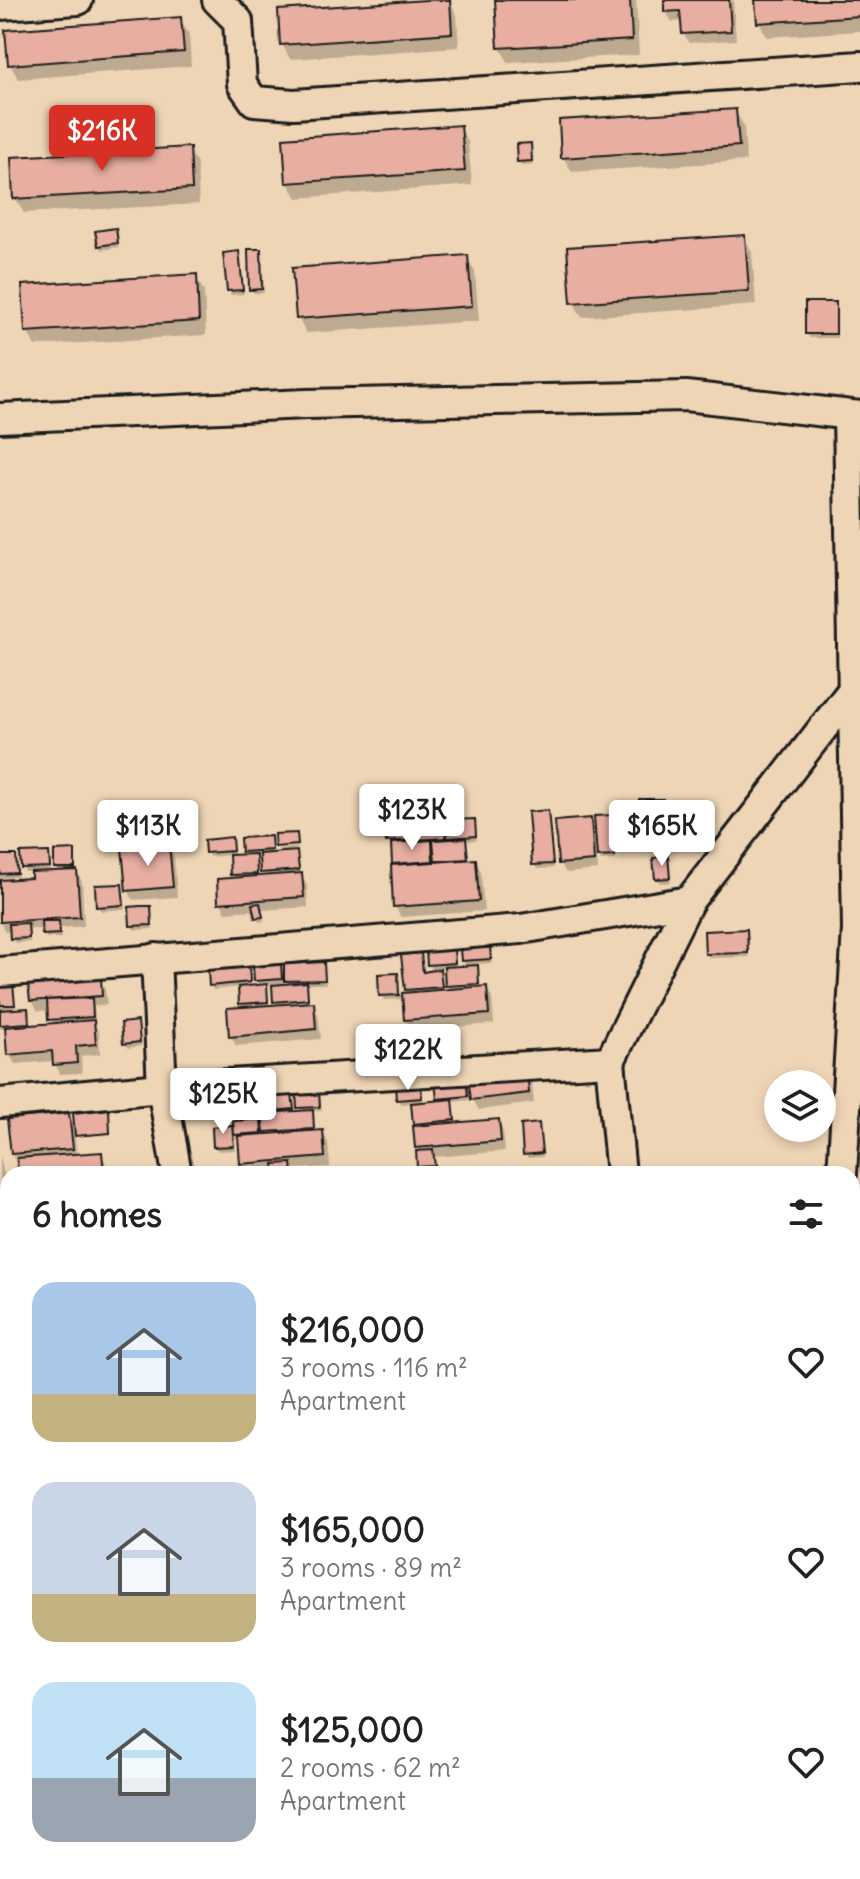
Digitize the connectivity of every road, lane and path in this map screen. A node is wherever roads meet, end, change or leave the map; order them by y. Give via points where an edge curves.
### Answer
1 (78, 0) edge
2 (217, 0) edge
3 (0, 5) edge
4 (860, 66) edge
5 (854, 415) edge
6 (0, 418) edge
7 (854, 688) junction
8 (689, 901) junction
9 (156, 958) junction
10 (0, 972) edge
11 (610, 1061) junction
12 (162, 1088) junction
13 (0, 1103) edge
14 (176, 1166) edge
15 (620, 1166) edge
16 (842, 1166) edge

1 - 3 street
2 - 4 street via 238,21 242,84 254,101 294,104
5 - 6 street via 686,396 306,404
5 - 7 street
7 - 8 street
7 - 16 street via 857,929
8 - 9 street via 521,929
8 - 11 street
9 - 10 street
9 - 12 street
11 - 12 street
11 - 15 street
12 - 13 street
12 - 14 street

